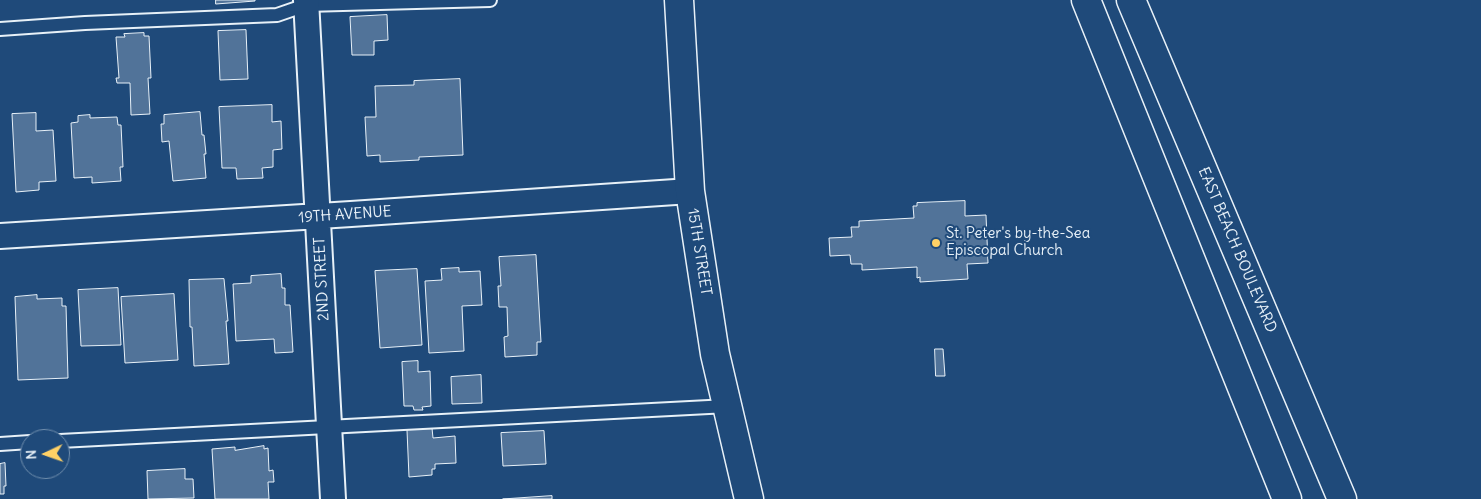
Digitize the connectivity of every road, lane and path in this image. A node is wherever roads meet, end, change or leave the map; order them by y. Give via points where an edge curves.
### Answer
1 (490, 0) edge
2 (679, 0) edge
3 (1086, 0) edge
4 (1131, 0) edge
5 (306, 3) edge
6 (0, 29) edge
7 (690, 191) junction
8 (319, 216) junction
9 (0, 236) edge
10 (728, 406) junction
11 (330, 426) junction
12 (70, 440) edge
13 (20, 443) edge
14 (0, 444) edge
15 (334, 499) edge
16 (749, 499) edge
17 (1287, 499) edge
18 (1342, 499) edge

1 - 5 lane
2 - 7 main road, 15TH STREET
3 - 17 main road
4 - 18 main road, EAST BEACH BOULEVARD
5 - 6 lane via 277,15
5 - 8 street, 2ND STREET
7 - 8 street, 19TH AVENUE
7 - 10 main road, 15TH STREET via 715,354
8 - 9 street, 19TH AVENUE
8 - 11 street, 2ND STREET
10 - 11 lane
10 - 16 main road, 15TH STREET
11 - 12 lane
11 - 15 street, 2ND STREET
13 - 14 lane

